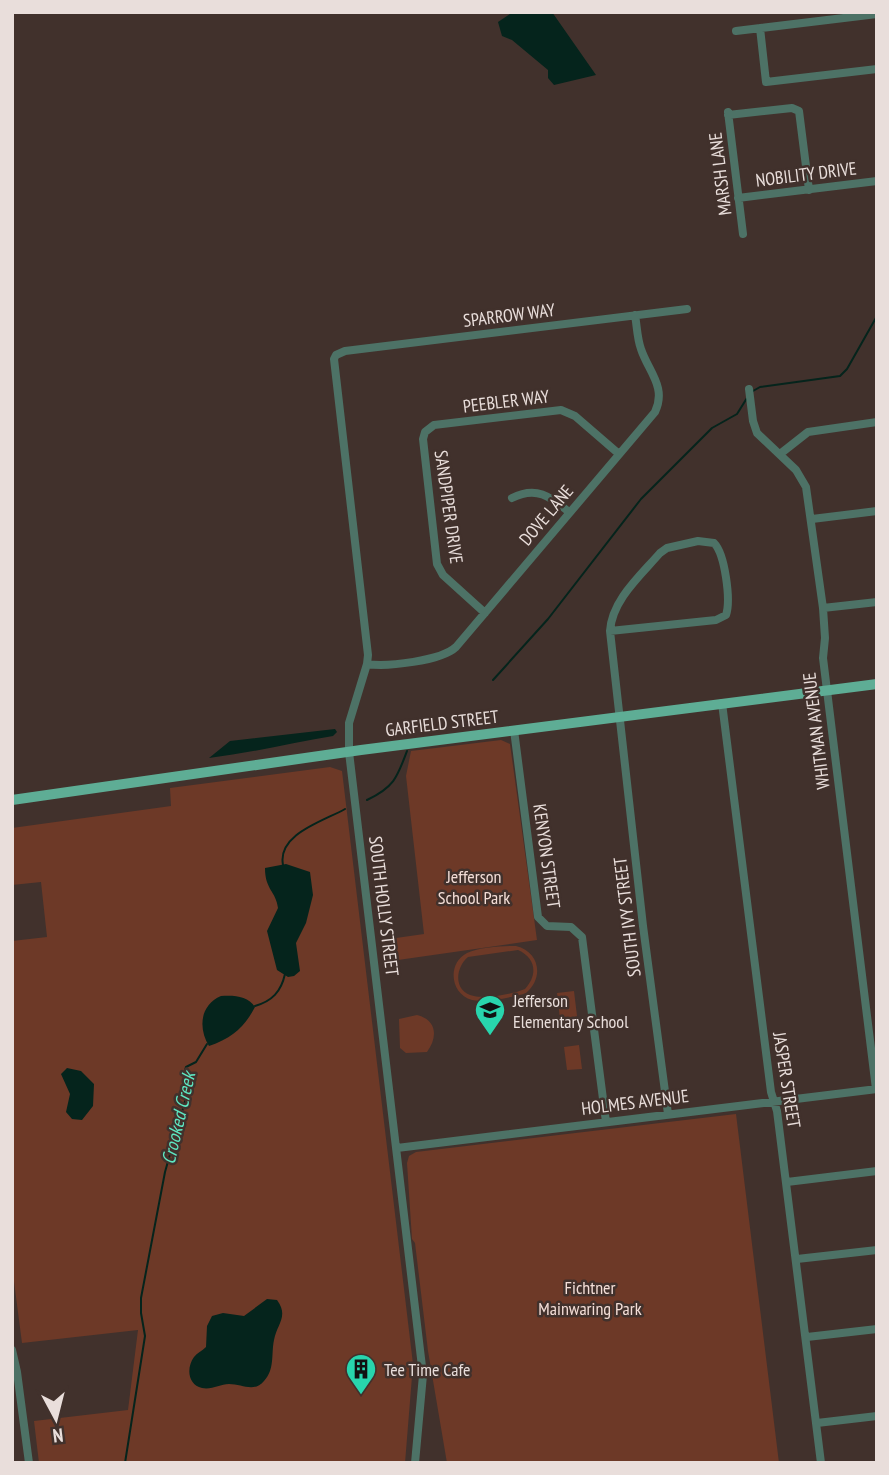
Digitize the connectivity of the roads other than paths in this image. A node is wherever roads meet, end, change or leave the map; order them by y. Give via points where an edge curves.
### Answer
1 (877, 14) edge
2 (760, 28) junction
3 (736, 31) dead end
4 (877, 69) edge
5 (877, 181) edge
6 (809, 190) junction
7 (738, 198) junction
8 (743, 234) dead end
9 (687, 309) dead end
10 (635, 315) junction
11 (336, 355) joint
12 (749, 389) dead end
13 (877, 422) edge
14 (426, 430) joint
15 (619, 454) junction
16 (780, 454) junction
17 (512, 498) dead end
18 (877, 511) edge
19 (569, 512) junction
20 (811, 519) junction
21 (877, 601) edge
22 (823, 608) junction
23 (485, 613) junction
24 (610, 631) junction
25 (367, 664) junction
26 (877, 684) edge
27 (827, 691) junction
28 (722, 703) junction
29 (619, 716) junction
30 (514, 730) junction
31 (349, 752) junction
32 (12, 800) edge
33 (876, 1089) edge
34 (774, 1101) junction
35 (668, 1114) junction
36 (606, 1122) junction
37 (397, 1148) junction
38 (877, 1171) edge
39 (787, 1182) junction
40 (877, 1250) edge
41 (797, 1259) junction
42 (877, 1329) edge
43 (807, 1337) junction
44 (12, 1350) edge
45 (17, 1401) edge
46 (877, 1416) edge
47 (817, 1423) junction
48 (29, 1463) edge
49 (415, 1463) edge
50 (821, 1463) edge

1 - 2 street
2 - 3 street
2 - 4 street via 766,82
5 - 6 street, NOBILITY DRIVE
6 - 7 street, NOBILITY DRIVE
6 - 7 street, MARSH LANE via 799,111 728,113
7 - 8 street, MARSH LANE
9 - 10 street, SPARROW WAY
10 - 11 street, SPARROW WAY
10 - 15 street, DOVE LANE via 639,345 660,397 655,412
11 - 25 street, SOUTH HOLLY STREET
12 - 16 street, WHITMAN AVENUE via 757,433
13 - 16 street via 808,432
14 - 15 street, PEEBLER WAY via 433,425 561,410 575,416
14 - 23 street, SANDPIPER DRIVE via 423,439 437,564
15 - 19 street, DOVE LANE
16 - 20 street, WHITMAN AVENUE via 804,482
17 - 19 street via 540,492
18 - 20 street
19 - 23 street, DOVE LANE
20 - 22 street, WHITMAN AVENUE
21 - 22 street
22 - 27 street, WHITMAN AVENUE
23 - 25 street, DOVE LANE via 448,653
24 - 24 street via 616,607 663,550 698,541 718,547 728,604 724,617
24 - 29 street, SOUTH IVY STREET
25 - 31 street, SOUTH HOLLY STREET via 349,723
26 - 27 main road, GARFIELD STREET
27 - 28 main road, GARFIELD STREET
27 - 33 street, WHITMAN AVENUE
28 - 29 main road, GARFIELD STREET
28 - 34 street, JASPER STREET
29 - 30 main road, GARFIELD STREET
29 - 35 street, SOUTH IVY STREET
30 - 31 main road, GARFIELD STREET
30 - 36 street, KENYON STREET via 538,917 547,926 571,927 582,937
31 - 32 main road, GARFIELD STREET
31 - 37 street, SOUTH HOLLY STREET
33 - 34 street, HOLMES AVENUE
34 - 35 street, HOLMES AVENUE
34 - 39 street, JASPER STREET
35 - 36 street, HOLMES AVENUE
36 - 37 street, HOLMES AVENUE
37 - 49 street, SOUTH HOLLY STREET via 423,1375
38 - 39 street
39 - 41 street, JASPER STREET
40 - 41 street
41 - 43 street, JASPER STREET
42 - 43 street
43 - 47 street, JASPER STREET
44 - 45 street
45 - 48 street
46 - 47 street
47 - 50 street, JASPER STREET

